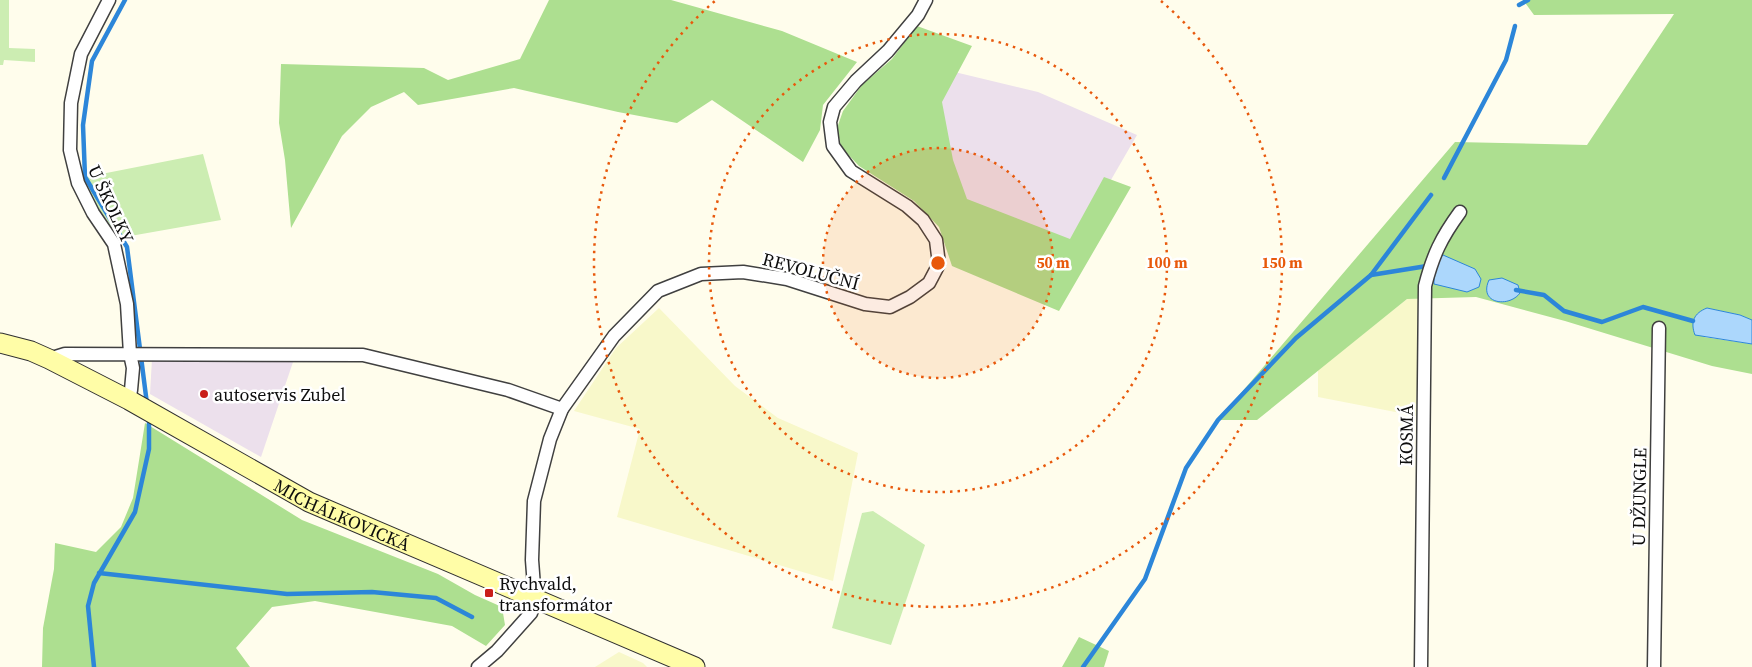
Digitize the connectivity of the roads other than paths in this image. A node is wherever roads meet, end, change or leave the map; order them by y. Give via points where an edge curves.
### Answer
1 (108, 0) edge
2 (926, 0) edge
3 (1460, 212) dead end
4 (1659, 328) dead end
5 (0, 343) edge
6 (130, 354) junction
7 (49, 358) junction
8 (129, 400) junction
9 (562, 409) junction
10 (535, 600) junction
11 (478, 667) edge
12 (695, 667) edge
13 (1421, 667) edge
14 (1654, 667) edge

1 - 6 street, U ŠKOLKY via 81,54 71,103 70,150 78,183 114,244 128,304
2 - 9 street, REVOLUČNÍ via 918,15 888,50 834,107 830,122 833,146 851,171 907,206 923,220 936,240 939,264 929,283 890,307 865,304 787,279 743,272 701,274 658,291 614,336
3 - 13 street, KOSMÁ via 1446,230 1432,259 1425,286
4 - 14 street, U DŽUNGLE
5 - 7 street, MICHÁLKOVICKÁ
6 - 7 street via 65,354
6 - 8 street, U ŠKOLKY via 133,368
6 - 9 street via 363,355 508,390
7 - 8 street, MICHÁLKOVICKÁ
8 - 10 street, MICHÁLKOVICKÁ via 309,502
9 - 10 street, REVOLUČNÍ via 550,439 534,501 532,560
10 - 11 street via 531,613 497,652
10 - 12 street, MICHÁLKOVICKÁ

